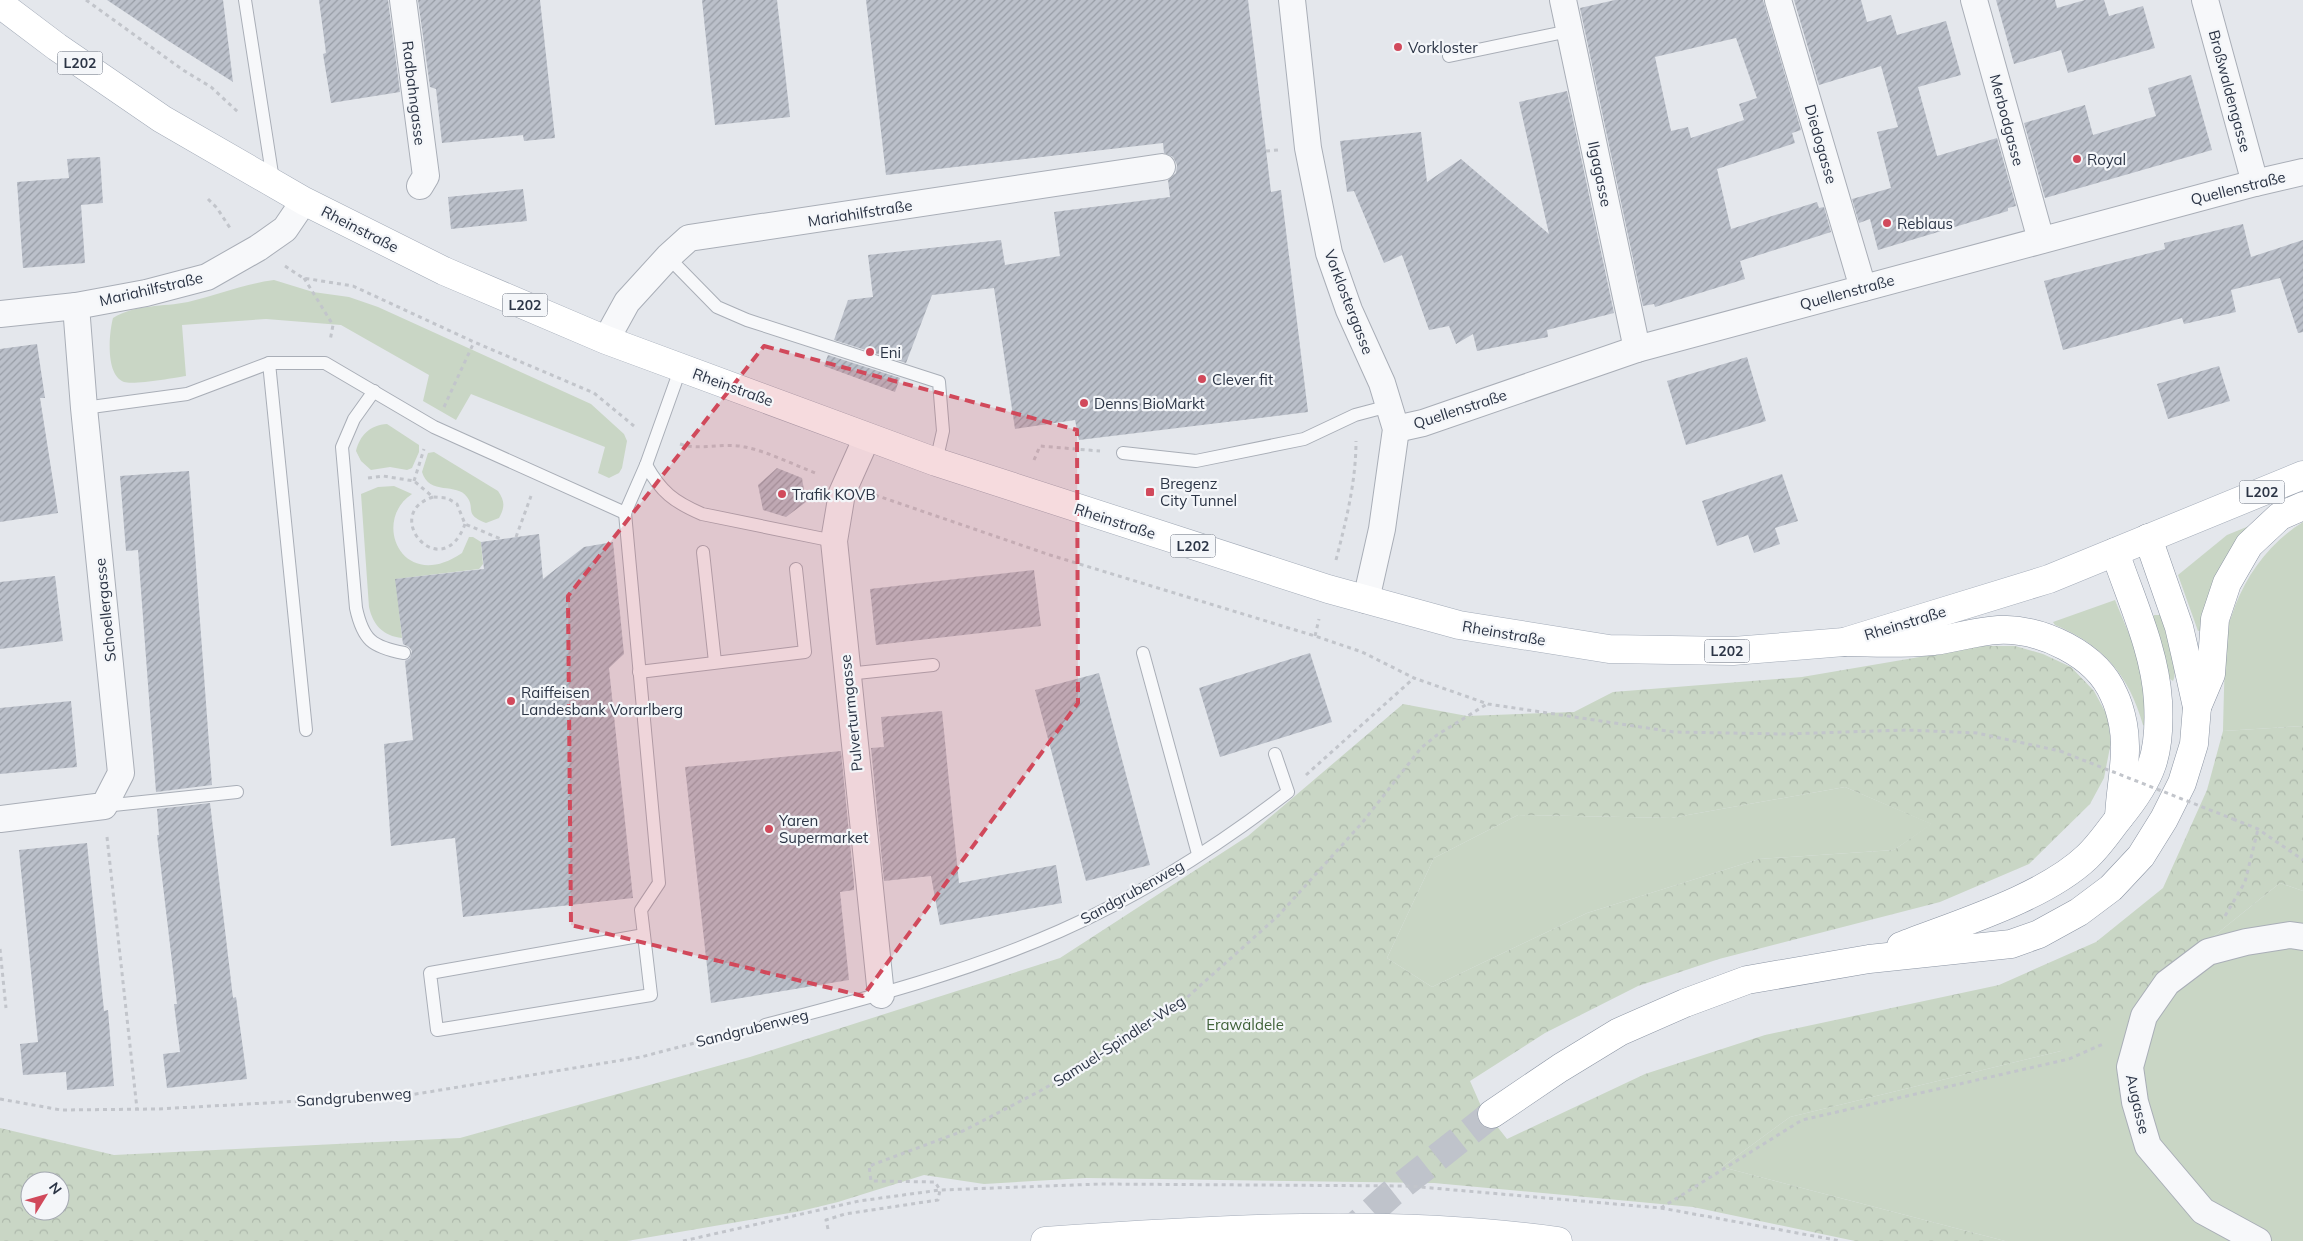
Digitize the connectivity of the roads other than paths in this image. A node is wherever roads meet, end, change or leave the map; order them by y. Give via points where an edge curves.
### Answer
1 (245, 0) edge
2 (403, 0) edge
3 (1292, 0) edge
4 (1564, 0) edge
5 (1778, 0) edge
6 (1974, 0) edge
7 (2206, 0) edge
8 (0, 4) edge
9 (1569, 30) junction
10 (1449, 56) dead end
11 (1162, 167) dead end
12 (2303, 172) edge
13 (2255, 183) junction
14 (273, 184) junction
15 (420, 186) dead end
16 (304, 201) junction
17 (2041, 240) junction
18 (668, 257) junction
19 (1863, 288) junction
20 (76, 306) junction
21 (0, 314) edge
22 (606, 340) junction
23 (1637, 348) junction
24 (269, 363) junction
25 (680, 367) junction
26 (374, 391) junction
27 (84, 408) junction
28 (1392, 417) junction
29 (867, 436) junction
30 (1123, 453) road end
31 (936, 462) junction
32 (646, 465) junction
33 (2303, 475) edge
34 (2303, 506) edge
35 (625, 513) junction
36 (2148, 538) junction
37 (834, 540) junction
38 (704, 552) dead end
39 (2115, 552) junction
40 (796, 569) dead end
41 (1366, 600) junction
42 (1844, 642) junction
43 (404, 652) dead end
44 (1143, 653) dead end
45 (715, 662) junction
46 (933, 665) dead end
47 (640, 672) junction
48 (847, 674) junction
49 (2196, 707) junction
50 (306, 730) dead end
51 (1275, 754) dead end
52 (237, 792) dead end
53 (104, 806) junction
54 (2119, 818) junction
55 (0, 819) edge
56 (1198, 854) junction
57 (644, 935) junction
58 (2303, 937) edge
59 (1869, 959) junction
60 (881, 995) junction
61 (765, 1025) road end
62 (1492, 1114) tunnel mouth
63 (1104, 1239) edge
64 (1045, 1241) edge
65 (1558, 1241) edge
66 (2258, 1241) edge

1 - 14 lane
2 - 15 street, Radbahngasse via 426,176
3 - 28 street, Vorklostergasse via 1308,148 1329,253
4 - 9 street, Ilgagasse
5 - 19 street, Diedogasse
6 - 17 street, Merbodgasse
7 - 13 street, Broßwaldengasse
8 - 14 main road, Rheinstraße / L202 via 162,119
9 - 10 lane
9 - 23 street, Ilgagasse
11 - 18 street, Mariahilfstraße via 689,238
12 - 13 street, Quellenstraße
13 - 17 street, Quellenstraße
14 - 16 main road, Rheinstraße / L202
16 - 20 street, Mariahilfstraße via 285,229 207,276 146,293
16 - 22 main road, Rheinstraße / L202 via 444,271
17 - 19 street, Quellenstraße
18 - 22 street, Mariahilfstraße via 627,302
18 - 31 lane via 717,308 939,382 943,431
19 - 23 street, Quellenstraße
20 - 21 street, Mariahilfstraße
20 - 27 street, Schoellergasse
22 - 25 main road, Rheinstraße / L202
23 - 28 street, Quellenstraße via 1423,423
24 - 26 lane via 325,363
24 - 27 lane via 187,394
24 - 50 lane
25 - 29 main road, Rheinstraße / L202
25 - 32 lane
26 - 35 lane via 434,427
26 - 43 lane via 354,419 342,447 356,608 366,637 375,645
27 - 53 street, Schoellergasse via 122,773
28 - 30 lane via 1355,416 1304,439 1196,461
28 - 41 street, Vorklostergasse via 1382,530
29 - 31 main road, Rheinstraße / L202
29 - 37 street, Pulverturmgasse via 842,493
31 - 41 main road, Rheinstraße / L202
32 - 35 lane
32 - 37 lane via 668,496 702,514
33 - 36 main road, Rheinstraße / L202
34 - 49 main road via 2280,516 2249,545 2227,583 2215,619 2211,674
35 - 47 lane
36 - 39 main road, Rheinstraße / L202
36 - 49 main road via 2179,626
37 - 48 street, Pulverturmgasse
38 - 45 lane
39 - 42 main road, Rheinstraße / L202 via 2022,588
39 - 54 main road via 2152,659 2158,700 2155,759 2141,791
40 - 45 lane via 805,652
41 - 42 main road, Rheinstraße / L202 via 1459,625 1609,648 1733,651
42 - 54 main road via 1934,641 1998,630 2026,632 2052,639 2080,654 2100,673 2114,694 2123,725 2124,762
44 - 56 lane
45 - 47 lane
46 - 48 lane
47 - 57 lane via 659,883 641,910
48 - 60 street, Pulverturmgasse
49 - 59 main road via 2194,744 2182,784 2141,856 2111,888 2079,912 2039,934 2011,944
51 - 56 lane, Sandgrubenweg via 1288,792 1239,830
52 - 53 lane
53 - 55 street
54 - 59 main road via 2088,856 2033,892
56 - 60 lane, Sandgrubenweg via 1160,879 1060,931
57 - 57 lane via 430,973 437,1030 651,995
58 - 66 street, Augasse via 2290,935 2208,952 2166,983 2144,1016 2130,1067 2135,1102 2148,1146 2203,1211
59 - 62 main road via 1747,980 1685,1003 1619,1032
60 - 61 lane, Sandgrubenweg
63 - 64 main road
63 - 65 main road via 1198,1231 1373,1227 1513,1235

